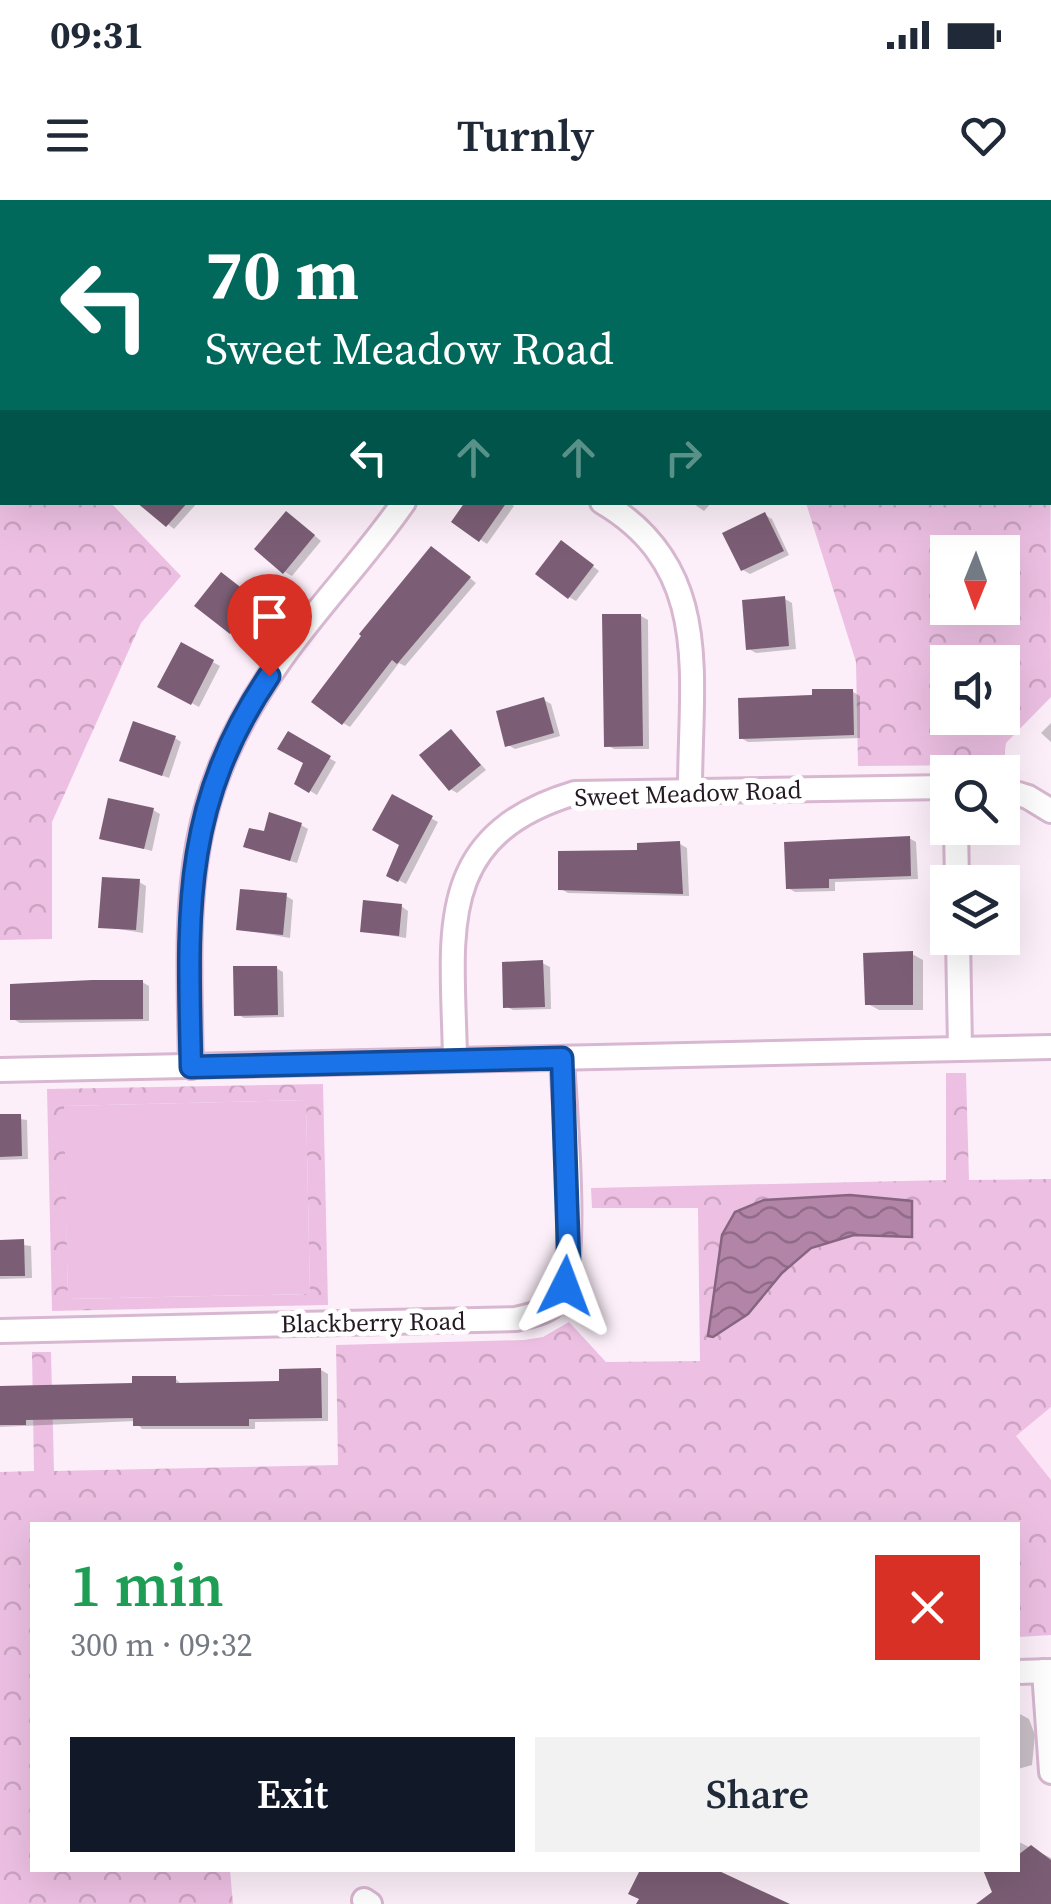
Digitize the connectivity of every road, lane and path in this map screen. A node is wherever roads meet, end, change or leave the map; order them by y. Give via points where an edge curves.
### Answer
1 (402, 505) edge
2 (606, 505) edge
3 (930, 787) edge
4 (690, 789) junction
5 (1020, 795) edge
6 (1051, 811) edge
7 (958, 955) edge
8 (1051, 1047) edge
9 (960, 1048) junction
10 (562, 1058) junction
11 (455, 1059) junction
12 (191, 1067) junction
13 (0, 1070) edge
14 (0, 1331) edge
15 (1047, 1671) edge
16 (1020, 1672) edge
17 (1051, 1772) edge

1 - 12 street via 254,698 211,790 190,876
2 - 4 street via 643,530 685,600
3 - 4 street, Sweet Meadow Road
4 - 11 street, Sweet Meadow Road via 575,793 532,806 496,832 469,869 458,899
5 - 6 street
7 - 9 street
8 - 9 street
9 - 10 street
10 - 11 street
10 - 14 street, Blackberry Road via 569,1268 556,1303 542,1312 516,1318
11 - 12 street
12 - 13 street
15 - 16 street
15 - 17 street

